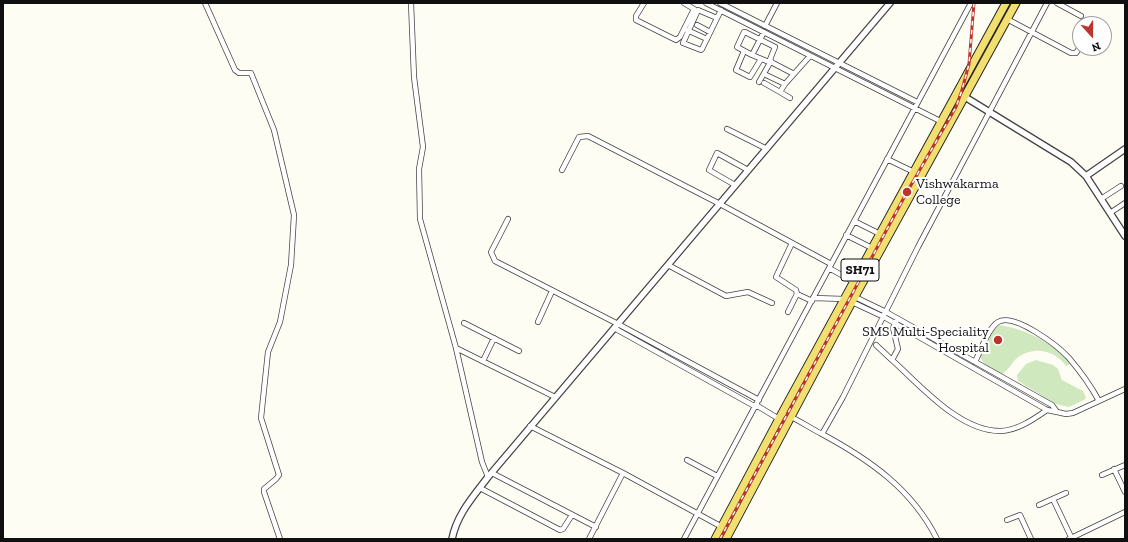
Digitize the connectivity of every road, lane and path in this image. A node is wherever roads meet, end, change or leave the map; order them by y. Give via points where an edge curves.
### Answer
1 (205, 3) edge
2 (411, 3) edge
3 (644, 3) edge
4 (684, 3) edge
5 (707, 3) edge
6 (720, 3) edge
7 (777, 3) edge
8 (890, 3) edge
9 (971, 3) edge
10 (1006, 3) edge
11 (1016, 3) edge
12 (1046, 3) edge
13 (1057, 3) edge
14 (721, 10) junction
15 (703, 11) junction
16 (1081, 16) dead end
17 (717, 18) junction
18 (1007, 19) junction
19 (697, 25) dead end
20 (764, 26) junction
21 (687, 30) junction
22 (710, 32) junction
23 (764, 32) junction
24 (1031, 32) junction
25 (707, 39) junction
26 (760, 40) junction
27 (744, 51) junction
28 (776, 52) dead end
29 (1072, 53) edge
30 (752, 55) junction
31 (810, 56) junction
32 (761, 59) junction
33 (771, 62) junction
34 (837, 66) junction
35 (764, 74) junction
36 (794, 74) junction
37 (785, 84) junction
38 (780, 92) junction
39 (790, 98) dead end
40 (965, 98) junction
41 (917, 102) junction
42 (914, 109) junction
43 (988, 112) junction
44 (942, 122) junction
45 (727, 129) dead end
46 (767, 149) junction
47 (1125, 149) edge
48 (887, 159) junction
49 (562, 170) dead end
50 (748, 170) junction
51 (914, 172) junction
52 (1086, 176) junction
53 (735, 185) junction
54 (1121, 186) dead end
55 (1101, 199) junction
56 (1125, 203) edge
57 (720, 204) junction
58 (1110, 213) junction
59 (508, 219) dead end
60 (854, 221) junction
61 (880, 234) junction
62 (846, 235) junction
63 (1125, 236) edge
64 (792, 243) junction
65 (872, 248) junction
66 (668, 265) junction
67 (830, 266) junction
68 (854, 282) junction
69 (552, 291) junction
70 (797, 294) junction
71 (813, 299) junction
72 (844, 299) junction
73 (854, 299) junction
74 (772, 303) dead end
75 (788, 312) dead end
76 (885, 314) junction
77 (897, 321) junction
78 (538, 322) dead end
79 (464, 323) dead end
80 (616, 326) junction
81 (494, 338) junction
82 (876, 345) dead end
83 (456, 348) junction
84 (519, 351) dead end
85 (892, 360) junction
86 (483, 362) junction
87 (975, 362) junction
88 (1009, 382) junction
89 (1006, 388) junction
90 (1125, 389) edge
91 (555, 397) junction
92 (759, 400) junction
93 (1099, 401) junction
94 (756, 406) junction
95 (1047, 410) junction
96 (1057, 412) junction
97 (780, 416) junction
98 (792, 417) junction
99 (530, 426) junction
100 (822, 434) junction
101 (687, 460) dead end
102 (1125, 465) edge
103 (1114, 469) junction
104 (623, 473) junction
105 (490, 475) junction
106 (1102, 475) dead end
107 (717, 476) junction
108 (480, 488) junction
109 (1125, 492) edge
110 (1066, 493) dead end
111 (1053, 499) junction
112 (1039, 505) dead end
113 (1125, 512) edge
114 (697, 514) junction
115 (572, 515) junction
116 (1007, 520) dead end
117 (596, 526) junction
118 (722, 527) junction
119 (280, 539) edge
120 (452, 539) edge
121 (589, 539) edge
122 (684, 539) edge
123 (716, 539) edge
124 (726, 539) edge
125 (937, 539) edge
126 (1031, 539) edge
127 (1071, 539) edge

1 - 119 street via 235,70 239,73 251,73 264,100 274,130 294,215 291,265 280,322 268,352 261,418 278,475 264,492
2 - 83 street via 414,77 423,147 419,169 420,219
3 - 4 street via 636,20 676,40 694,9
5 - 14 street
5 - 15 street
6 - 20 street
7 - 20 street
8 - 34 street
9 - 41 street
10 - 44 main road, SH71
11 - 18 main road, SH71
12 - 24 street
13 - 16 street
14 - 17 street
14 - 23 street
15 - 17 street
15 - 21 street via 698,10
17 - 22 street
18 - 24 street
18 - 40 main road, SH71
19 - 22 street
20 - 34 street
21 - 25 street
21 - 25 street via 682,43 698,51
22 - 25 street
23 - 26 street
23 - 31 street
24 - 29 street
24 - 43 street
26 - 27 street via 744,32 737,46
26 - 30 street
26 - 32 street via 776,49 769,62
27 - 30 street
27 - 32 street via 736,70 750,77
28 - 33 street
30 - 32 street
31 - 34 street
31 - 36 street
33 - 35 street
33 - 36 street
34 - 41 street
34 - 42 street
34 - 46 street
35 - 37 street
35 - 38 street via 762,83
36 - 37 street
37 - 38 street
38 - 39 street
40 - 43 street
40 - 73 main road, SH71
41 - 42 street
42 - 44 street
42 - 48 street
43 - 52 street via 1071,162
43 - 76 street
44 - 51 main road, SH71
45 - 46 street
46 - 50 street
47 - 52 street
48 - 51 street
48 - 60 street
49 - 57 street via 579,137 588,136
50 - 53 street
50 - 53 street via 717,154 709,170
51 - 61 main road, SH71
52 - 55 street
53 - 57 street
54 - 55 street
55 - 58 street
56 - 58 street
57 - 64 street
57 - 66 street
58 - 63 street
59 - 69 street via 492,248 493,258
60 - 61 street
60 - 62 street
61 - 65 main road, SH71
62 - 65 street
62 - 67 street
64 - 67 street
64 - 70 street via 776,277 796,290
65 - 68 main road, SH71
66 - 74 street via 726,296 748,292
66 - 80 street
67 - 68 street
67 - 71 street
68 - 72 main road, SH71
69 - 78 street
69 - 80 street
70 - 71 street
70 - 75 street
71 - 72 street
71 - 92 street
72 - 97 main road, SH71
73 - 76 street
73 - 98 main road, SH71
76 - 77 street
76 - 100 street
77 - 85 street via 894,328 898,349
77 - 87 street
77 - 89 street
79 - 81 street
80 - 91 street
80 - 92 street
80 - 94 street
81 - 84 street
81 - 86 street
82 - 85 street
83 - 86 street
83 - 105 street via 482,462
85 - 95 street via 953,414 986,429 1009,430
86 - 91 street
87 - 88 street
87 - 93 street via 997,322 1005,319 1018,323 1045,338 1068,357
88 - 89 street
88 - 96 street via 1052,405
89 - 95 street
90 - 93 street
91 - 99 street
92 - 94 street
93 - 96 street via 1073,413
94 - 97 street
94 - 107 street
95 - 96 street
97 - 98 street
97 - 118 main road, SH71
98 - 100 street
98 - 124 main road, SH71
99 - 104 street
99 - 105 street
100 - 125 street via 865,458 892,479 920,510
101 - 107 street
102 - 103 street
103 - 106 street
103 - 109 street
104 - 114 street
104 - 117 street
105 - 108 street
105 - 115 street
107 - 114 street
108 - 115 street via 560,530
108 - 120 street via 460,515
110 - 111 street
111 - 112 street
111 - 127 street
113 - 127 street
114 - 118 street
114 - 122 street
115 - 117 street
116 - 126 street via 1020,515
117 - 121 street
118 - 123 main road, SH71

